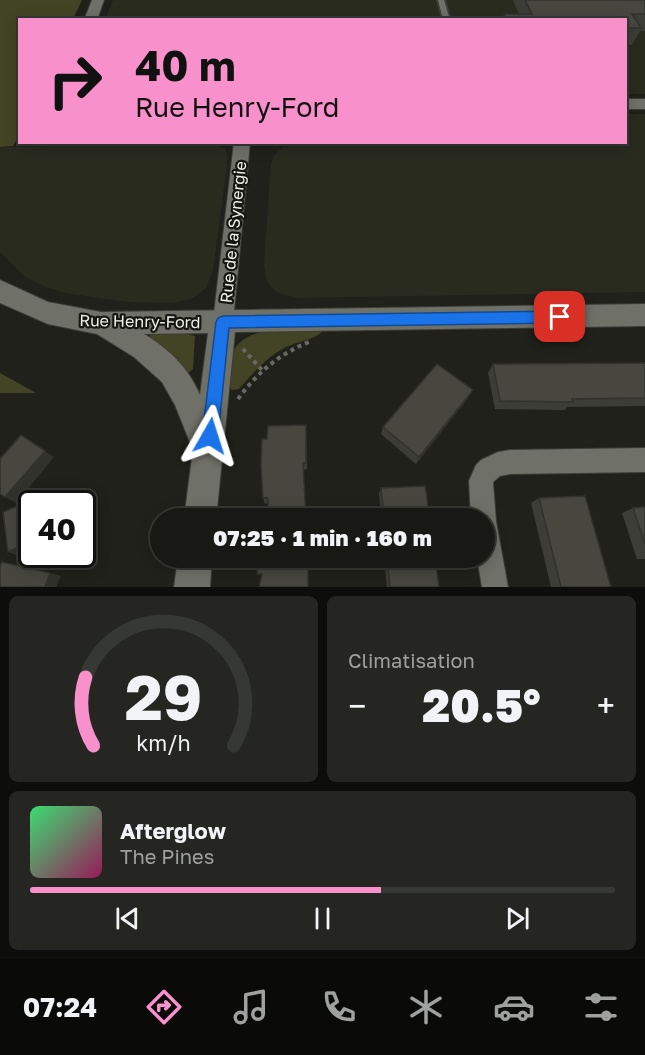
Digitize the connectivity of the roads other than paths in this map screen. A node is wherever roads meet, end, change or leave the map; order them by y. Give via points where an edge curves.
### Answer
1 (98, 0) edge
2 (441, 0) edge
3 (91, 18) edge
4 (446, 18) edge
5 (627, 104) edge
6 (645, 104) edge
7 (242, 144) edge
8 (0, 291) edge
9 (645, 315) edge
10 (223, 322) junction
11 (101, 323) junction
12 (208, 452) junction
13 (645, 460) edge
14 (201, 508) edge
15 (482, 508) edge
16 (194, 568) edge
17 (492, 568) edge
18 (192, 587) edge
19 (495, 587) edge

1 - 3 street
2 - 4 lane
5 - 6 street
7 - 10 street, Rue de la Synergie
8 - 11 street, Rue Henry-Ford via 44,312
9 - 10 street, Rue Henry-Ford
10 - 11 street, Rue Henry-Ford
10 - 12 street
11 - 12 street via 149,352 171,371 186,396
12 - 14 street
13 - 15 street via 510,462 493,466 481,481
16 - 18 street
17 - 19 street

